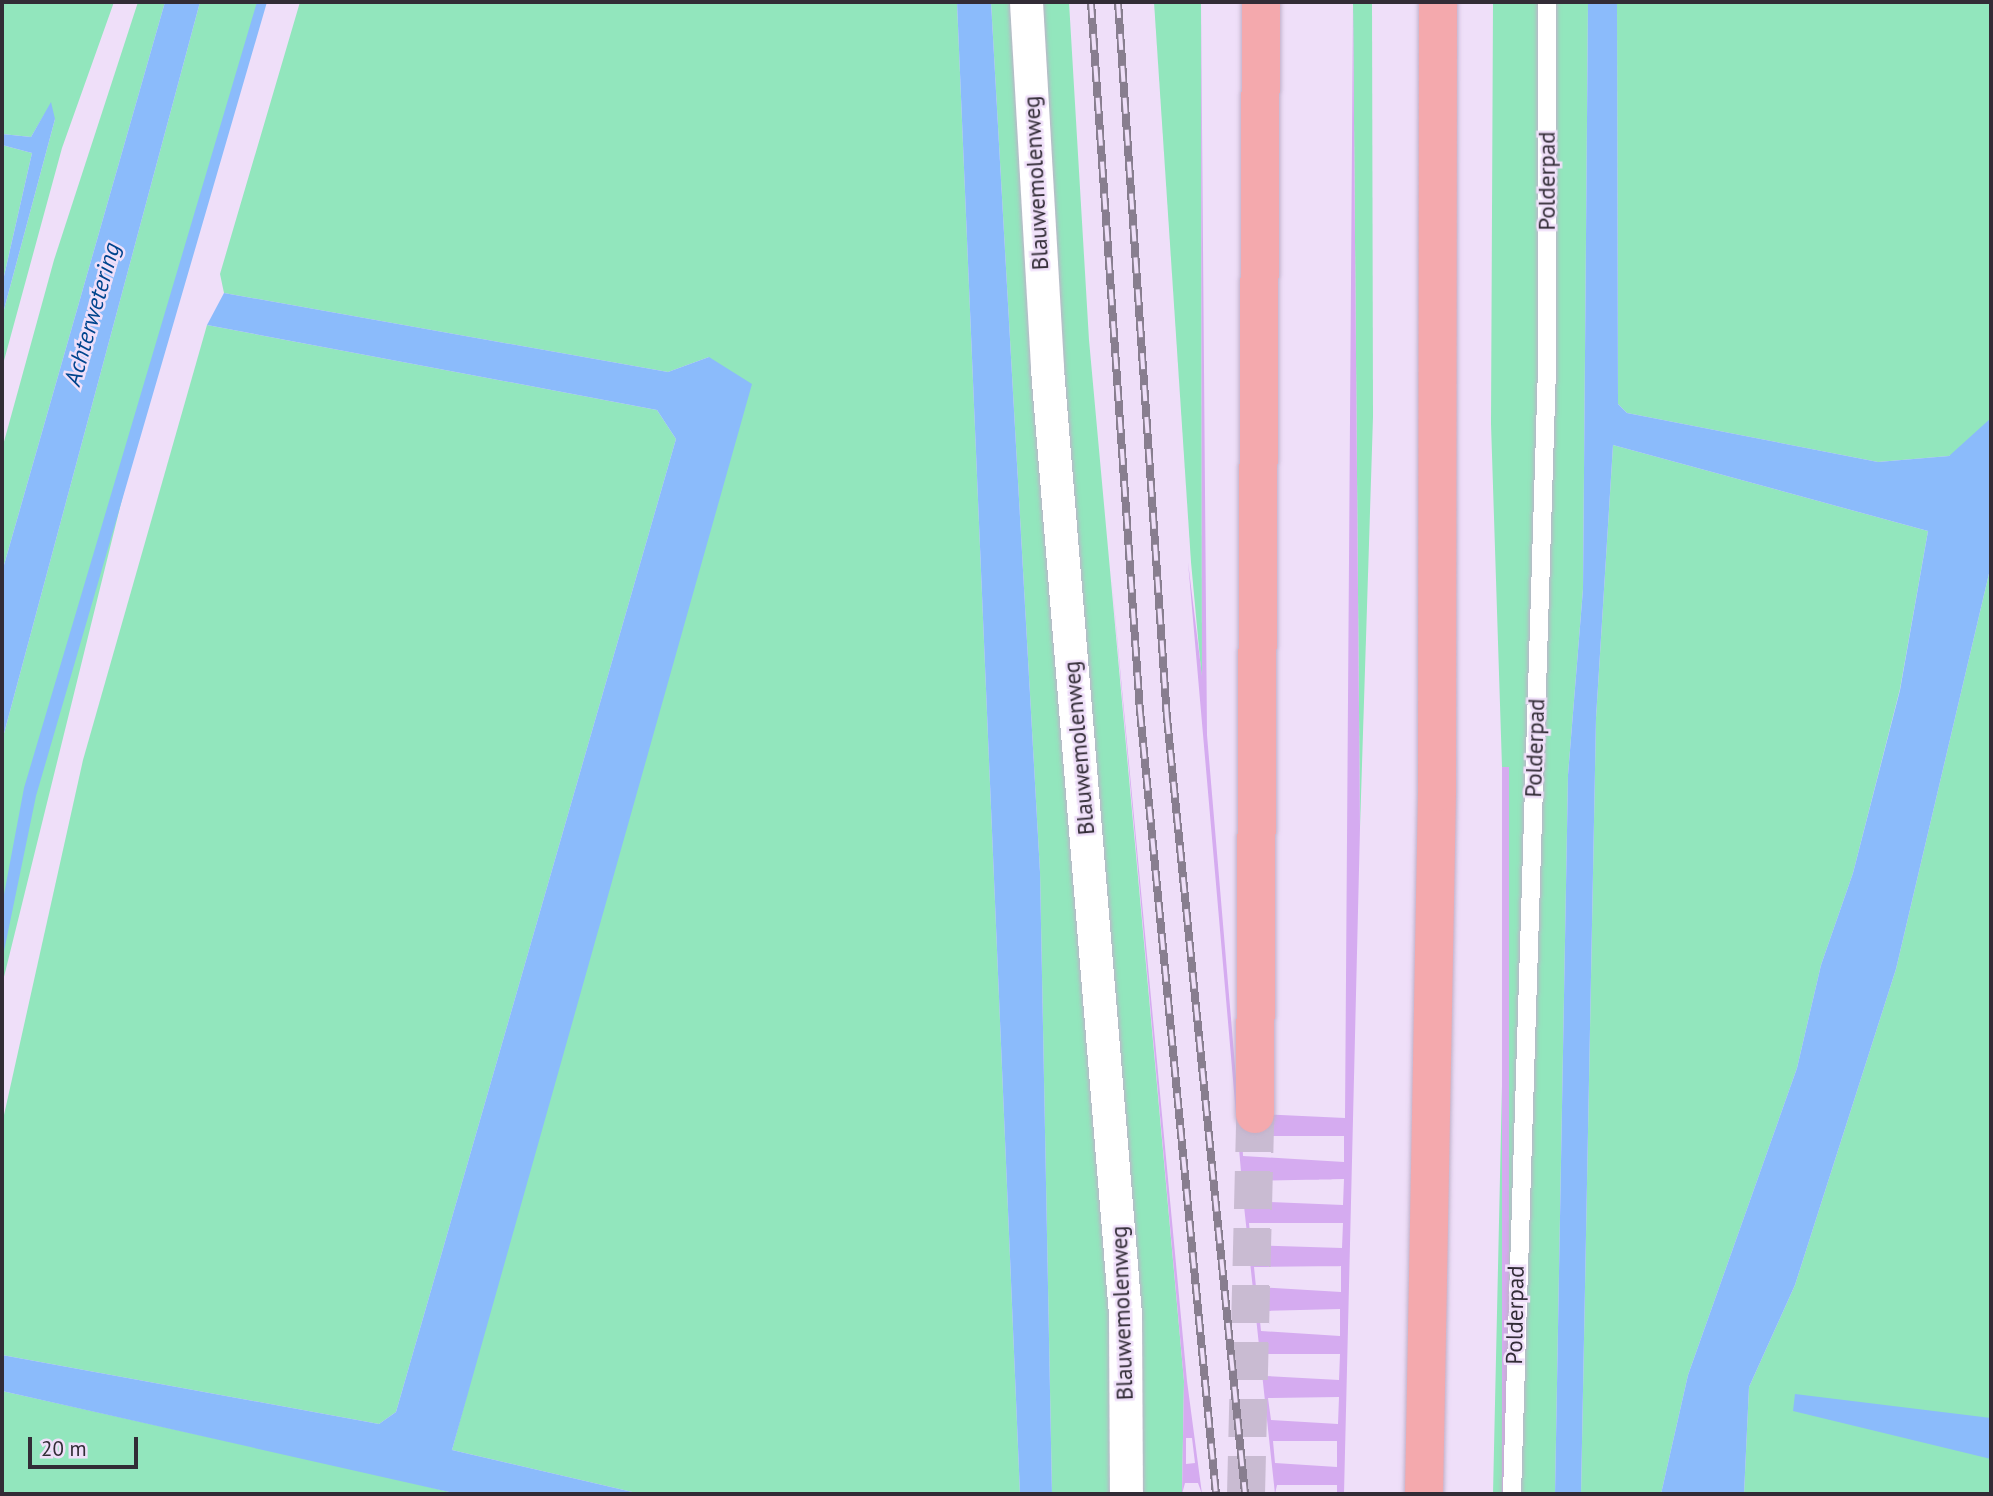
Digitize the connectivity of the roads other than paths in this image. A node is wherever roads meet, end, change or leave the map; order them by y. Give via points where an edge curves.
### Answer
1 (1026, 2) edge
2 (1261, 2) edge
3 (1438, 2) edge
4 (1547, 2) edge
5 (1255, 1114) tunnel mouth
6 (1126, 1494) edge
7 (1424, 1494) edge
8 (1512, 1494) edge

1 - 6 street, Blauwemolenweg via 1046,369 1125,1313
2 - 5 highway
3 - 7 highway via 1437,792
4 - 8 lane, Polderpad via 1547,369

